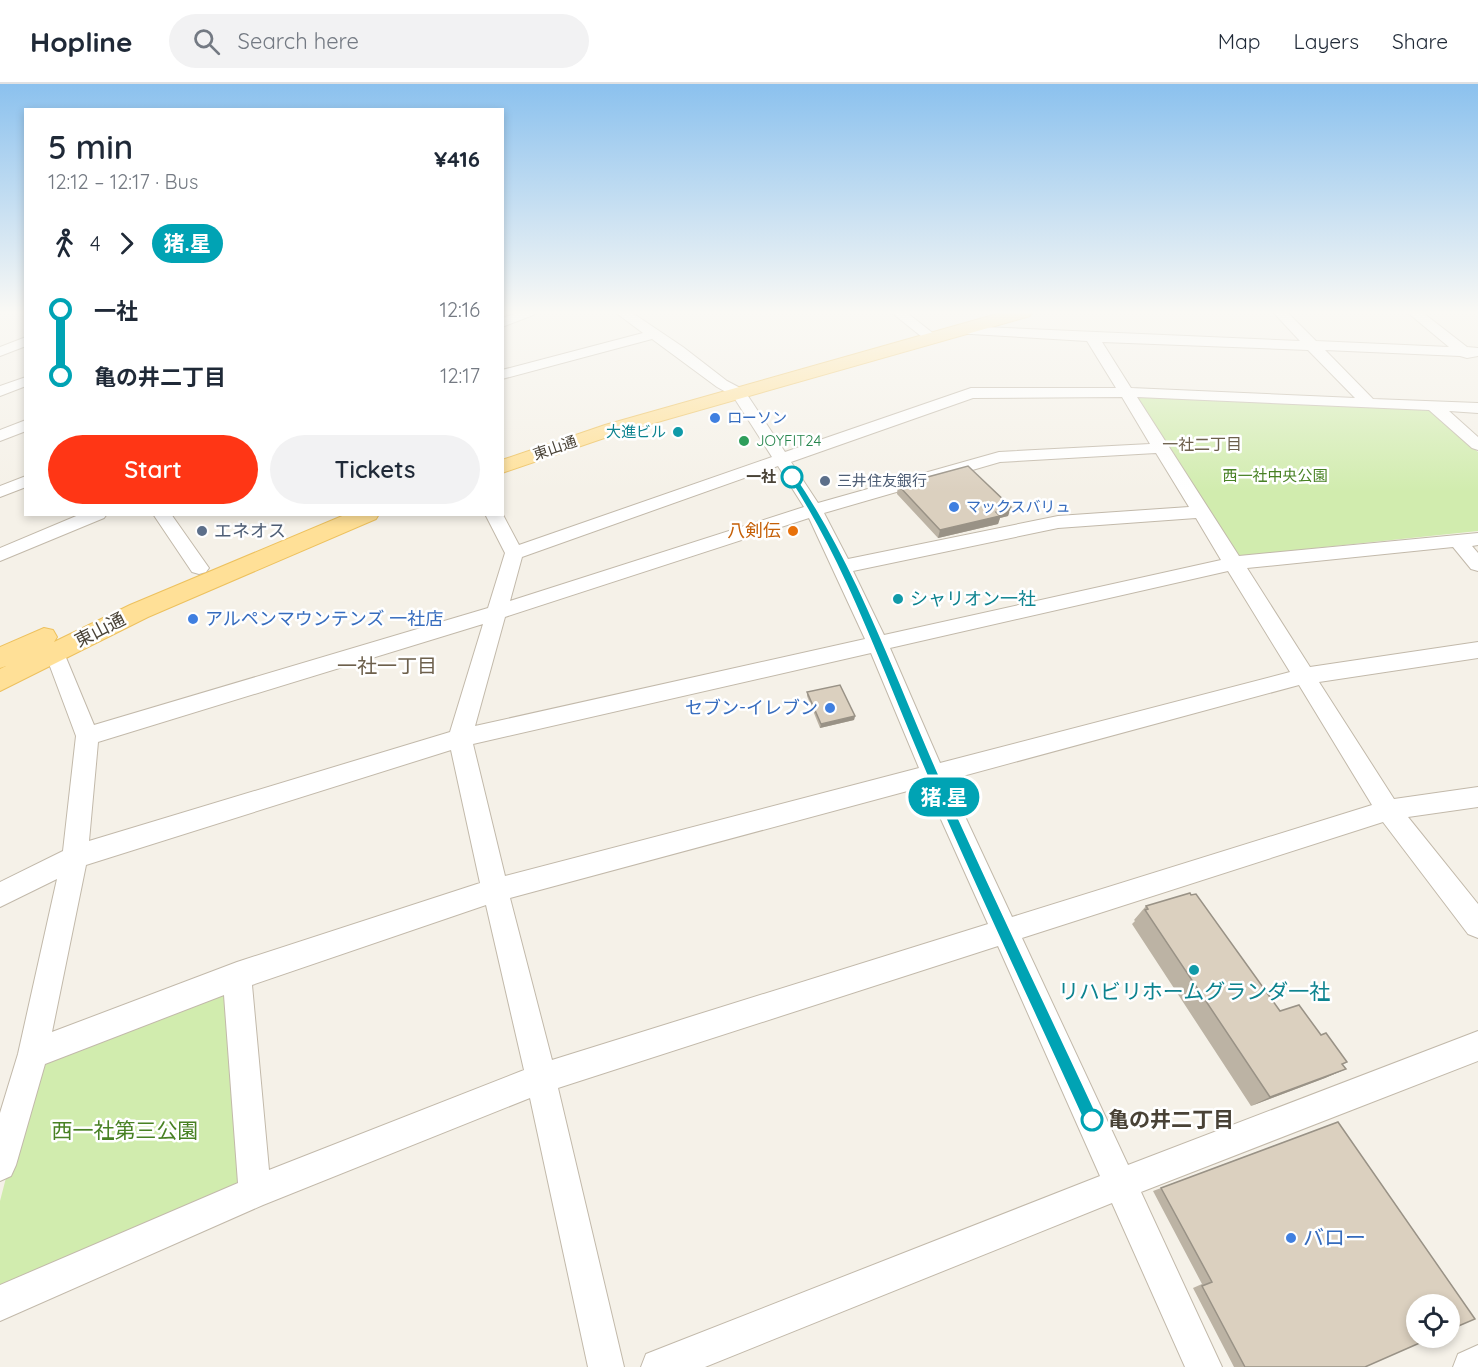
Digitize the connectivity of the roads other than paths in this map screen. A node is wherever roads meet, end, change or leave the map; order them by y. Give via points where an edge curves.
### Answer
1 (708, 372) edge
2 (787, 372) edge
3 (1113, 372) edge
4 (1339, 372) edge
5 (24, 382) edge
6 (730, 388) junction
7 (0, 391) edge
8 (1125, 392) junction
9 (1369, 403) junction
10 (1434, 406) junction
11 (1478, 408) edge
12 (24, 426) edge
13 (0, 436) edge
14 (1478, 445) edge
15 (504, 447) edge
16 (1160, 448) junction
17 (781, 460) junction
18 (504, 466) edge
19 (24, 482) edge
20 (0, 492) edge
21 (814, 510) junction
22 (1202, 513) junction
23 (93, 516) edge
24 (163, 516) edge
25 (322, 516) edge
26 (363, 516) edge
27 (495, 516) edge
28 (1468, 540) edge
29 (514, 553) junction
30 (0, 555) edge
31 (1234, 563) junction
32 (1478, 565) edge
33 (842, 567) junction
34 (199, 568) junction
35 (495, 613) junction
36 (877, 642) junction
37 (1478, 651) edge
38 (55, 653) junction
39 (0, 658) edge
40 (1304, 676) junction
41 (0, 681) edge
42 (87, 736) junction
43 (460, 738) junction
44 (933, 774) junction
45 (1478, 797) edge
46 (1388, 810) junction
47 (75, 857) junction
48 (495, 890) junction
49 (0, 895) edge
50 (1478, 925) edge
51 (1005, 930) junction
52 (237, 976) junction
53 (1478, 1046) edge
54 (33, 1054) junction
55 (541, 1078) junction
56 (0, 1165) edge
57 (1120, 1184) junction
58 (255, 1192) junction
59 (0, 1303) edge
60 (1478, 1363) edge
61 (606, 1367) edge
62 (659, 1367) edge
63 (1204, 1367) edge
64 (1471, 1367) edge

1 - 6 street
2 - 6 main road, 東山通
3 - 8 street
4 - 9 street
5 - 7 street
6 - 15 main road, 東山通 via 598,416
6 - 17 street
6 - 18 main road, 東山通
8 - 9 street
8 - 16 street
8 - 17 street via 971,393
9 - 10 street
10 - 11 street
10 - 14 street
12 - 13 street
16 - 21 street via 999,457
16 - 22 street
17 - 21 street
17 - 29 street
19 - 20 street
21 - 33 street
21 - 35 street
22 - 31 street
22 - 33 street via 1058,522
23 - 30 street
24 - 34 street
25 - 34 main road, 東山通
26 - 38 main road, 東山通 via 139,611
27 - 29 street
28 - 31 street
28 - 32 street
29 - 35 street
31 - 36 street
31 - 40 street
33 - 36 street
34 - 39 main road, 東山通
35 - 42 street
35 - 43 street
36 - 43 street
36 - 44 street
37 - 40 street
38 - 41 main road, 東山通
38 - 42 street
40 - 44 street
40 - 46 street
42 - 47 street
43 - 47 street
43 - 48 street
44 - 48 street
44 - 51 street
45 - 46 street
46 - 50 street
46 - 51 street
47 - 49 street
47 - 54 street
48 - 52 street
48 - 55 street
51 - 55 street
51 - 57 street
52 - 54 street
52 - 58 street
53 - 57 street
54 - 56 street
55 - 58 street
55 - 61 street
57 - 62 street
57 - 63 street
58 - 59 street
60 - 64 street

